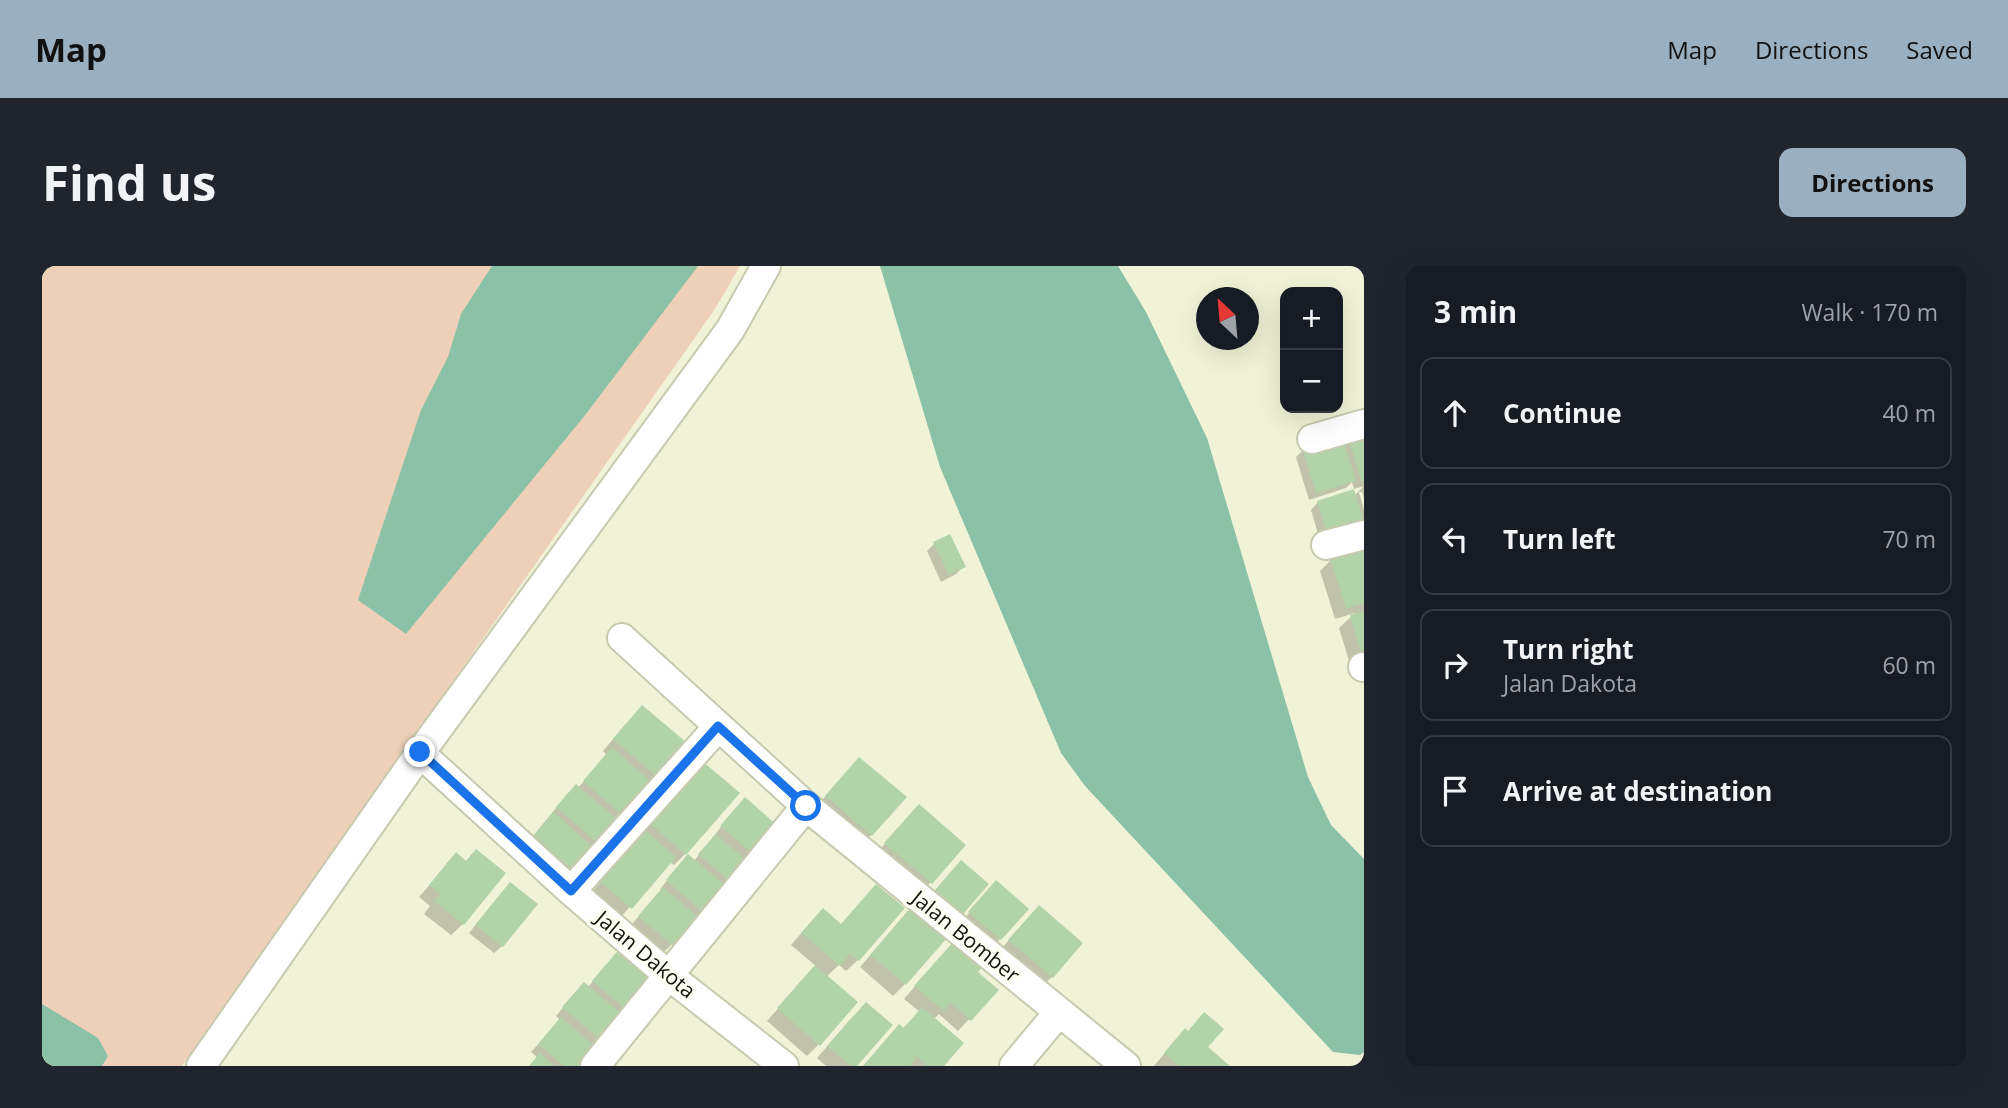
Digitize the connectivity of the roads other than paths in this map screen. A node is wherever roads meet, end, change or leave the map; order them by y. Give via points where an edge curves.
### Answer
1 (766, 266) edge
2 (1364, 424) edge
3 (1312, 439) dead end
4 (1364, 535) edge
5 (1326, 545) dead end
6 (622, 638) dead end
7 (718, 726) junction
8 (420, 752) junction
9 (806, 806) junction
10 (571, 891) junction
11 (668, 975) junction
12 (1059, 1012) junction
13 (201, 1066) edge
14 (595, 1066) edge
15 (784, 1066) edge
16 (1014, 1066) edge
17 (1126, 1066) edge

1 - 8 lane via 730,330
2 - 3 lane
4 - 5 lane
6 - 7 lane, Jalan Bomber
7 - 9 lane, Jalan Bomber
7 - 10 lane
8 - 10 lane, Jalan Dakota
8 - 13 lane
9 - 11 lane
9 - 12 lane, Jalan Bomber
10 - 11 lane, Jalan Dakota
11 - 14 lane
11 - 15 lane, Jalan Dakota
12 - 16 lane
12 - 17 lane, Jalan Bomber

